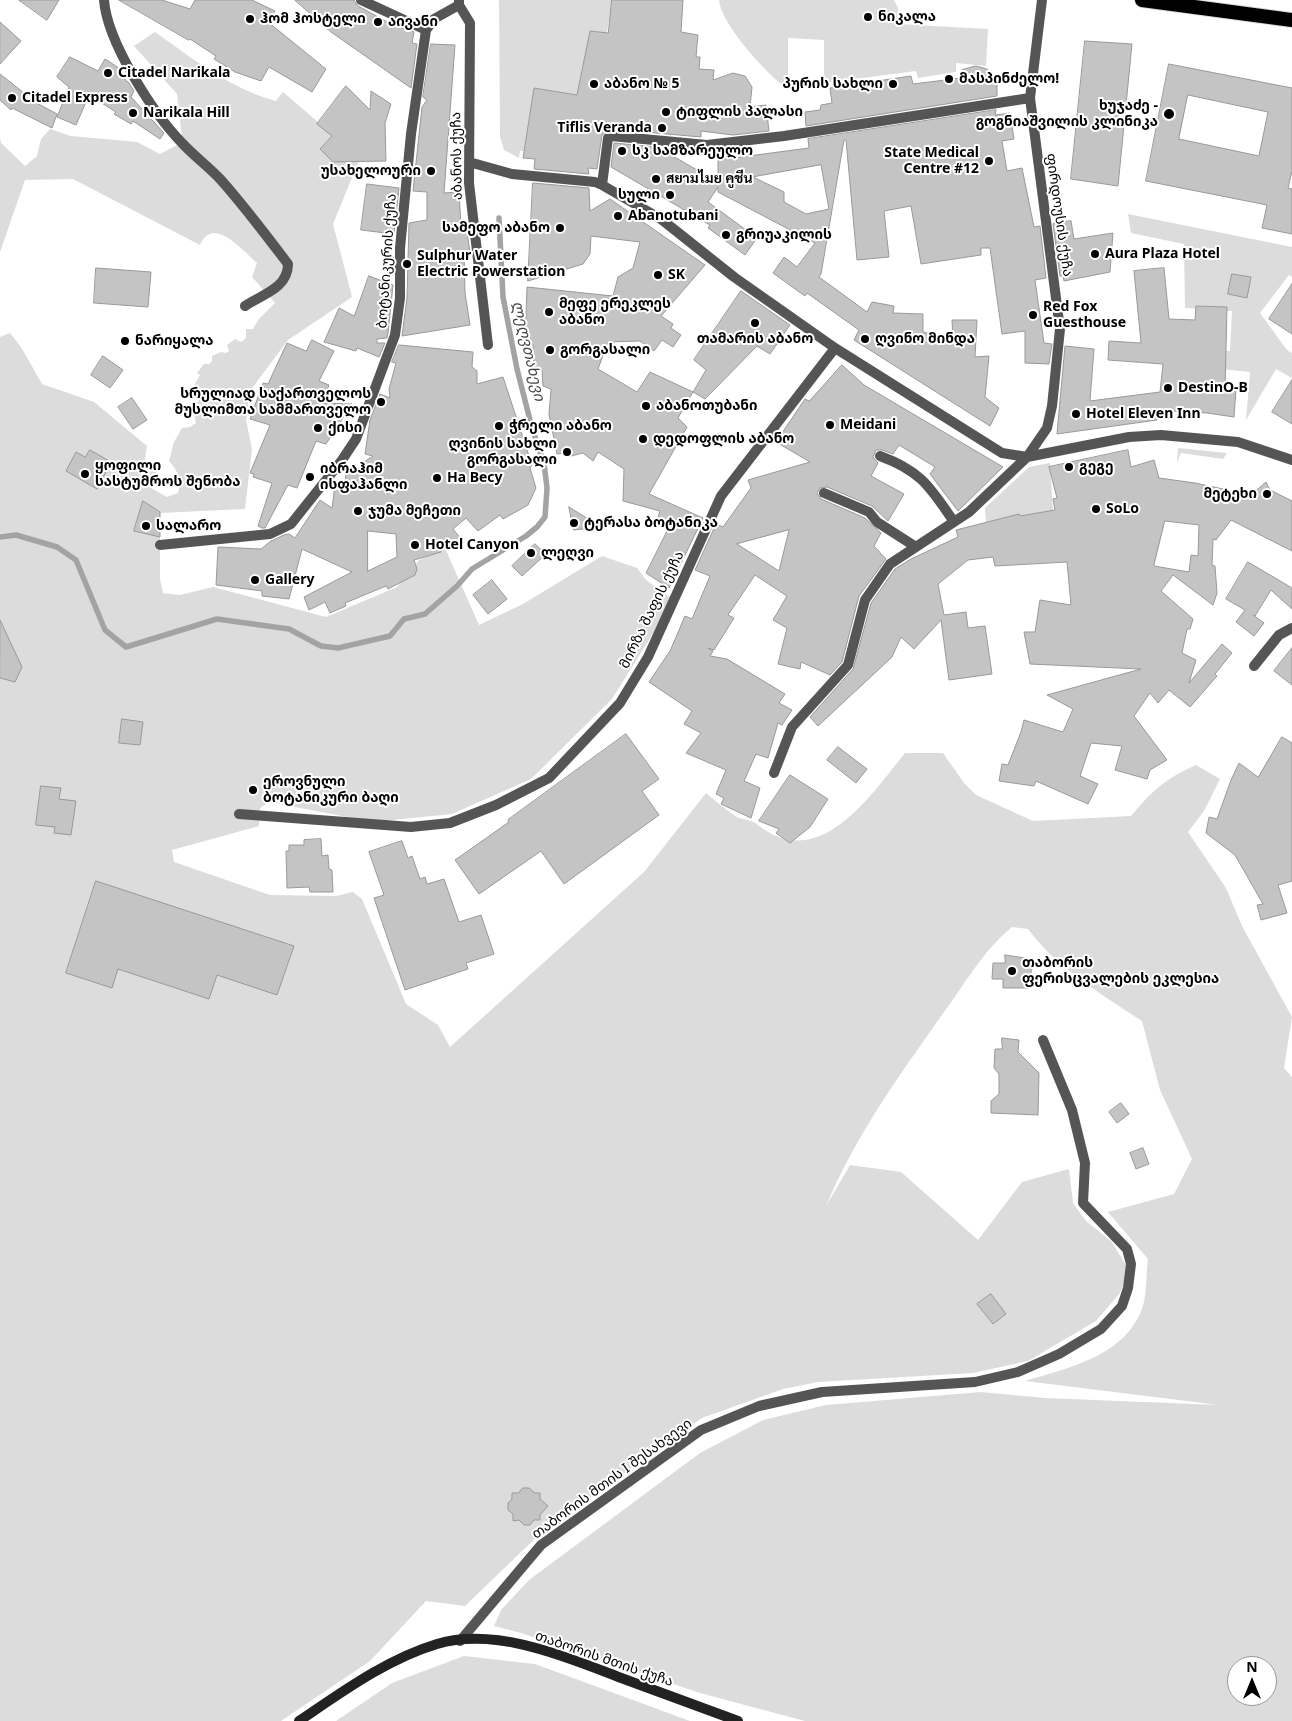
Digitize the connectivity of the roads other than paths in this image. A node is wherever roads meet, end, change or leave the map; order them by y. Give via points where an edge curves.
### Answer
1 (104, 0) edge
2 (361, 0) edge
3 (1042, 0) edge
4 (1142, 0) edge
5 (459, 3) edge
6 (1292, 20) edge
7 (426, 30) junction
8 (1030, 98) junction
9 (469, 162) junction
10 (602, 185) junction
11 (245, 306) dead end
12 (488, 345) dead end
13 (835, 348) junction
14 (880, 456) dead end
15 (1027, 457) junction
16 (1292, 460) edge
17 (824, 493) dead end
18 (954, 522) junction
19 (160, 545) dead end
20 (916, 547) junction
21 (1292, 628) edge
22 (1254, 666) dead end
23 (774, 773) dead end
24 (239, 814) dead end
25 (1043, 1040) dead end
26 (460, 1641) junction
27 (299, 1721) edge
28 (738, 1721) edge

1 - 11 street via 109,24 130,69 157,112 182,143 219,178 288,264 288,275 283,283
2 - 7 street
3 - 8 street, ფირდოუსის ქუჩა
4 - 6 highway
5 - 7 street via 434,19
5 - 9 street, აბანოს ქუჩა via 470,23
7 - 19 street, ბოტანიკურის ქუჩა via 411,134 395,335 356,439 291,524 270,534
8 - 10 street via 707,145 611,136 608,138
8 - 15 street, ფირდოუსის ქუჩა via 1060,329 1052,406 1046,428
9 - 10 street via 512,174
9 - 12 street, აბანოს ქუჩა
10 - 13 street via 661,219
13 - 15 street via 1002,453
13 - 24 street, მირზა შაფის ქუჩა via 721,496 648,657 620,703 549,778 496,805 450,823 411,827
14 - 18 street via 916,473
15 - 16 street via 1161,435 1238,442
15 - 18 street, ფირდოუსის ქუჩა via 969,512
17 - 20 street via 869,512 877,522
18 - 20 street, ფირდოუსის ქუჩა
20 - 23 street, ფირდოუსის ქუჩა via 890,564 865,600 848,665 792,727
21 - 22 street via 1279,635
25 - 26 street, თაბორის მთის I შესახვევი via 1072,1110 1085,1163 1083,1203 1127,1249 1132,1264 1122,1306 1101,1329 1059,1354 1018,1372 975,1382 822,1392 759,1406 701,1430 541,1546
26 - 27 main road, თაბორის მთის ქუჩა via 439,1644 409,1655 346,1689
26 - 28 main road, თაბორის მთის ქუჩა via 500,1640 537,1648

